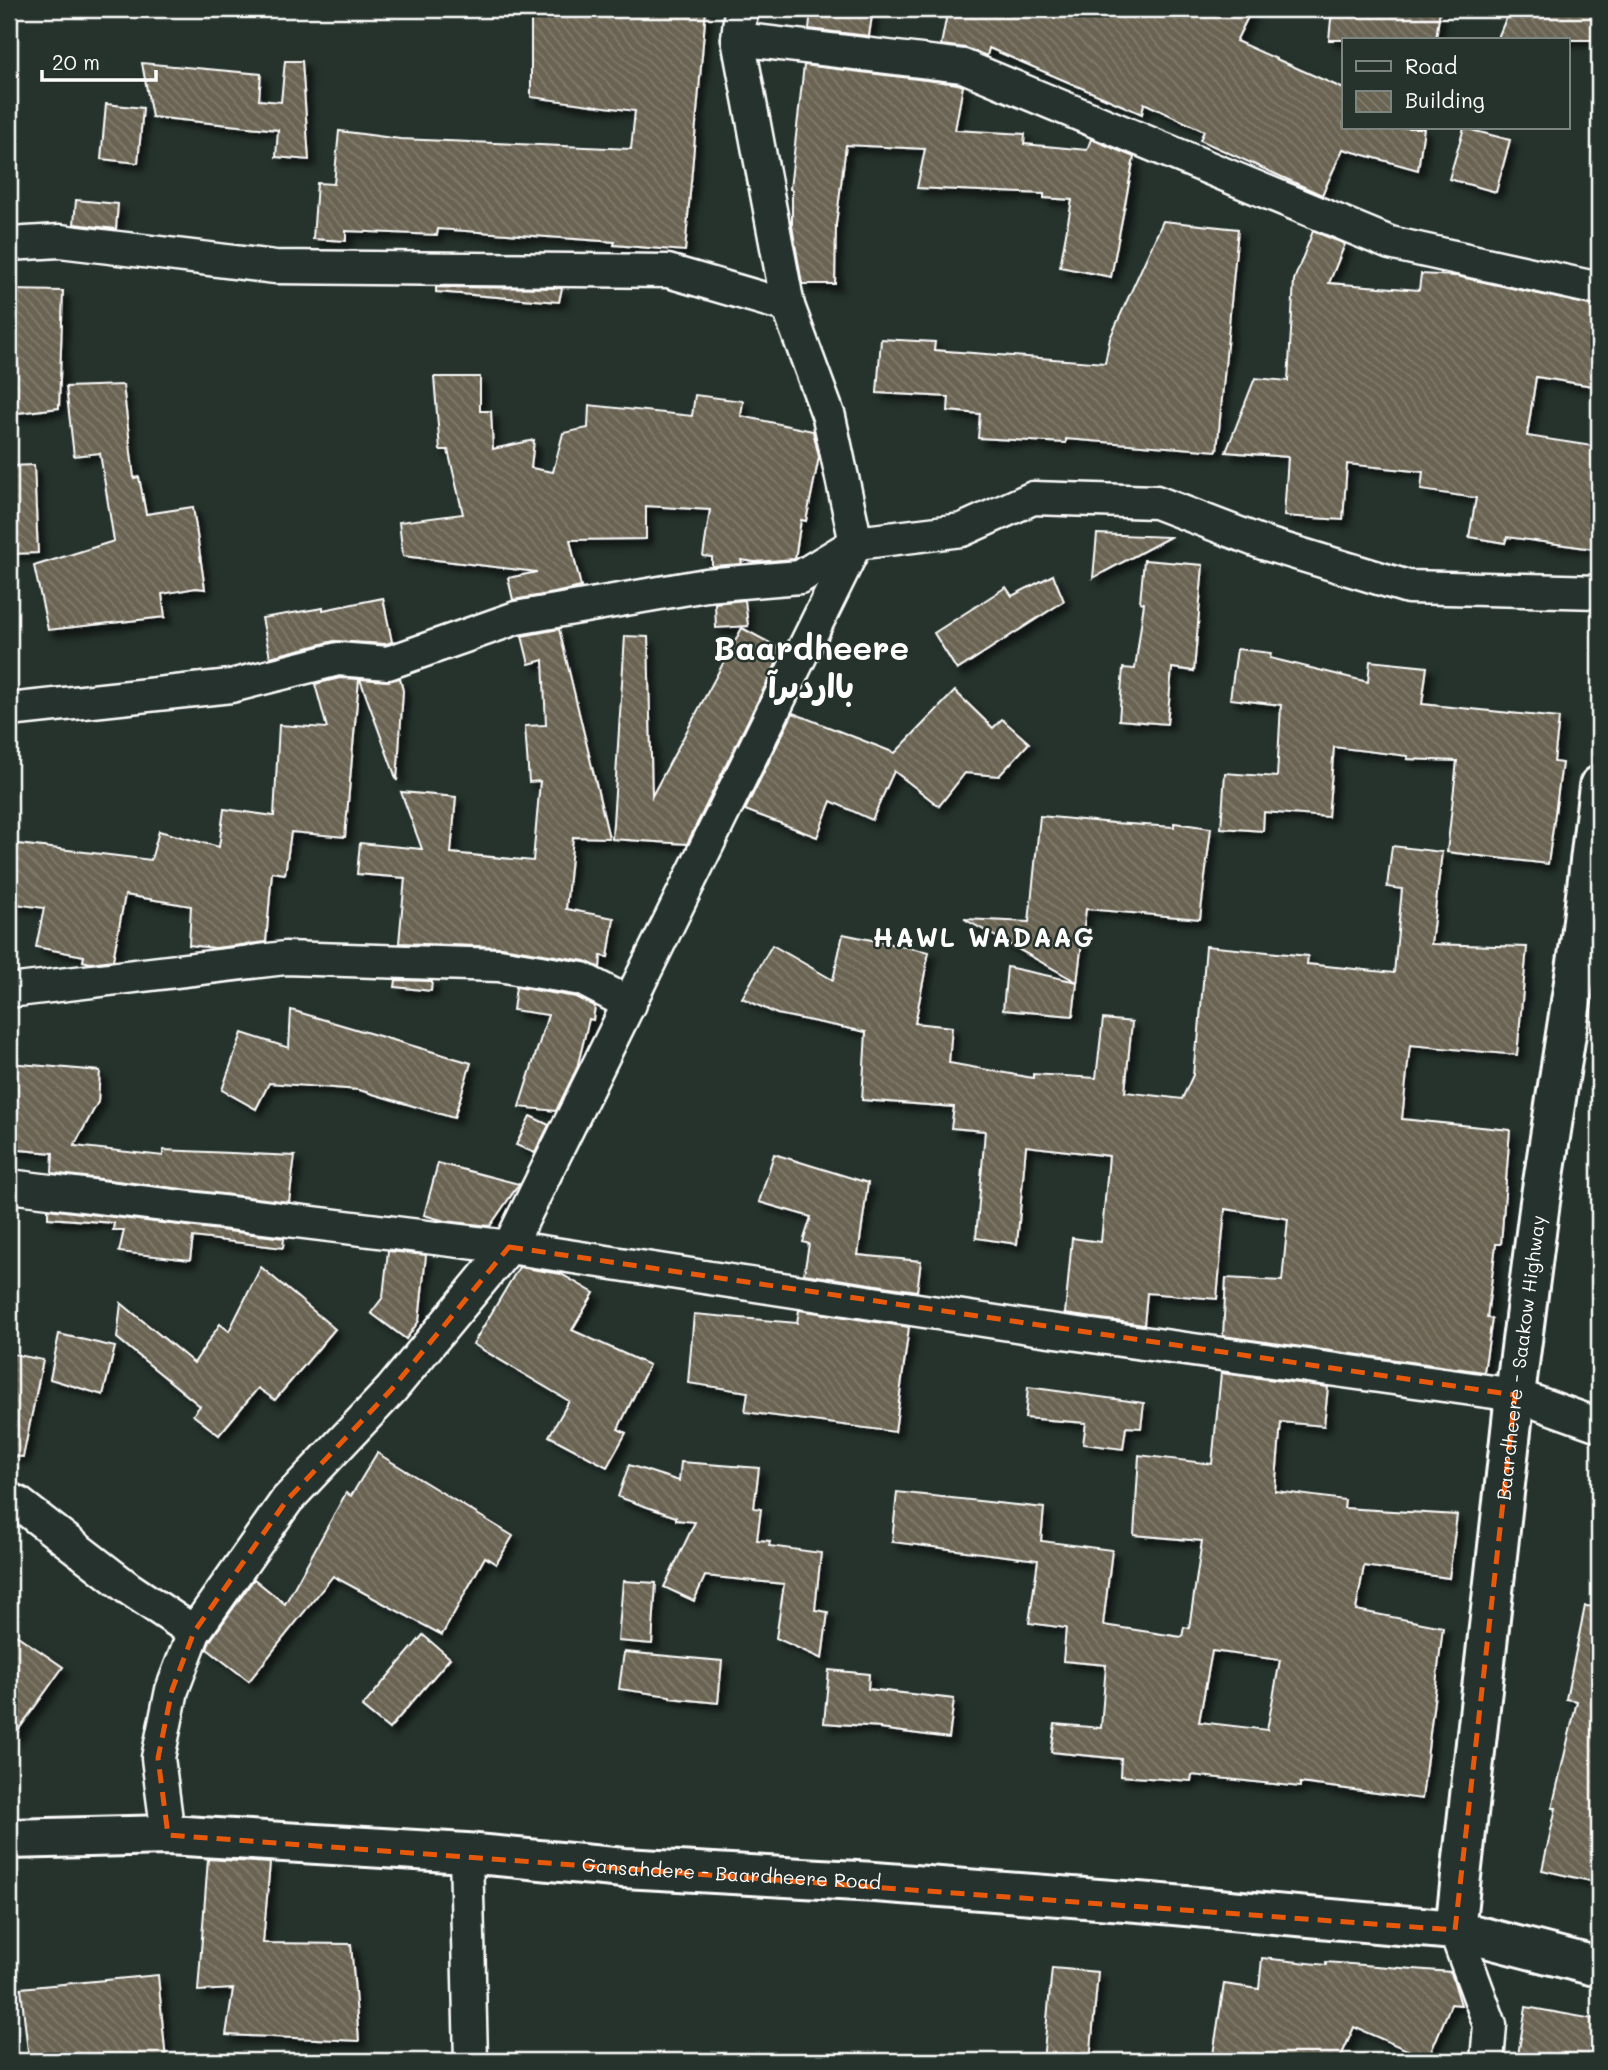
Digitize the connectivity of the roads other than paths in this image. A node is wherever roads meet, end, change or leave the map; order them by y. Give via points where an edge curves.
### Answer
1 (740, 24) edge
2 (9, 244) edge
3 (1599, 289) edge
4 (788, 306) junction
5 (856, 543) junction
6 (1599, 592) edge
7 (9, 710) edge
8 (1599, 786) edge
9 (1590, 938) edge
10 (9, 991) edge
11 (630, 1004) junction
12 (9, 1186) edge
13 (509, 1247) junction
14 (1515, 1395) junction
15 (1599, 1425) edge
16 (9, 1499) edge
17 (194, 1632) junction
18 (168, 1835) junction
19 (9, 1839) edge
20 (466, 1853) junction
21 (1455, 1930) junction
22 (1599, 1966) edge
23 (471, 2061) edge
24 (1487, 2061) edge

1 - 3 street via 963,66 1390,243
1 - 4 street
2 - 4 street via 60,241 275,267 668,271
4 - 5 street via 829,417
5 - 6 street via 962,530 1033,498 1156,502 1263,543 1408,587
5 - 7 street via 800,577 706,584 516,618 388,663 338,659 231,685
5 - 11 street
8 - 9 main road, Baardheere - Saakow Highway
9 - 14 main road, Baardheere - Saakow Highway via 1541,1202
10 - 11 street via 285,958 499,965 582,979
11 - 13 street
12 - 13 street
13 - 14 street via 1035,1328
13 - 17 street via 391,1390 287,1500
14 - 15 street
14 - 21 main road, Baardheere - Saakow Highway
16 - 17 street
17 - 18 street via 173,1690 158,1758
18 - 19 main road, Gansahdere - Baardheere Road
18 - 20 main road, Gansahdere - Baardheere Road
20 - 21 main road, Gansahdere - Baardheere Road
20 - 23 street
21 - 22 main road, Gansahdere - Baardheere Road
21 - 24 street via 1490,2025

